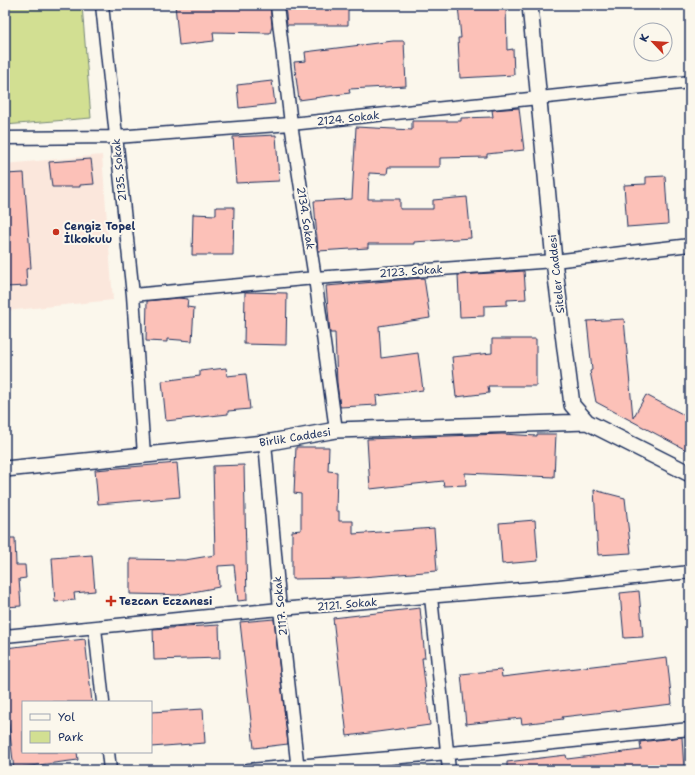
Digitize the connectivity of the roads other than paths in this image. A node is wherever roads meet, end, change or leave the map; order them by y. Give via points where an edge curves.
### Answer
1 (102, 5) edge
2 (277, 5) edge
3 (530, 5) edge
4 (690, 82) edge
5 (539, 98) junction
6 (291, 124) junction
7 (116, 137) junction
8 (5, 138) edge
9 (690, 245) edge
10 (554, 261) junction
11 (315, 278) junction
12 (133, 296) junction
13 (587, 422) junction
14 (336, 430) junction
15 (266, 442) junction
16 (144, 455) junction
17 (5, 469) edge
18 (690, 474) edge
19 (690, 572) edge
20 (431, 597) junction
21 (280, 610) junction
22 (95, 628) junction
23 (5, 636) edge
24 (103, 701) edge
25 (690, 729) edge
26 (108, 753) edge
27 (447, 753) junction
28 (298, 768) edge
29 (110, 770) edge
30 (248, 770) edge
31 (449, 770) edge

1 - 7 street, 2135. Sokak
2 - 6 street, 2134. Sokak
3 - 5 street, Siteler Caddesi
4 - 5 street, 2124. Sokak
5 - 6 street, 2124. Sokak
5 - 10 street, Siteler Caddesi
6 - 7 street, 2124. Sokak
6 - 11 street, 2134. Sokak
7 - 8 street, 2124. Sokak
7 - 12 street, 2135. Sokak
9 - 10 street, 2123. Sokak
10 - 11 street, 2123. Sokak
10 - 13 street, Siteler Caddesi via 572,405
11 - 12 street, 2123. Sokak
11 - 14 street, 2134. Sokak
12 - 16 street, 2135. Sokak
13 - 14 street, Birlik Caddesi
13 - 18 street, Siteler Caddesi
14 - 15 street, Birlik Caddesi
15 - 16 street, Birlik Caddesi
15 - 21 street, 2117. Sokak
16 - 17 street, Birlik Caddesi
19 - 20 street, 2121. Sokak
20 - 21 street, 2121. Sokak
20 - 27 street
21 - 22 street, 2121. Sokak
21 - 28 street, 2117. Sokak
22 - 23 street, 2121. Sokak
22 - 24 street
25 - 27 street
26 - 29 street
27 - 28 street
27 - 31 street
28 - 30 street

